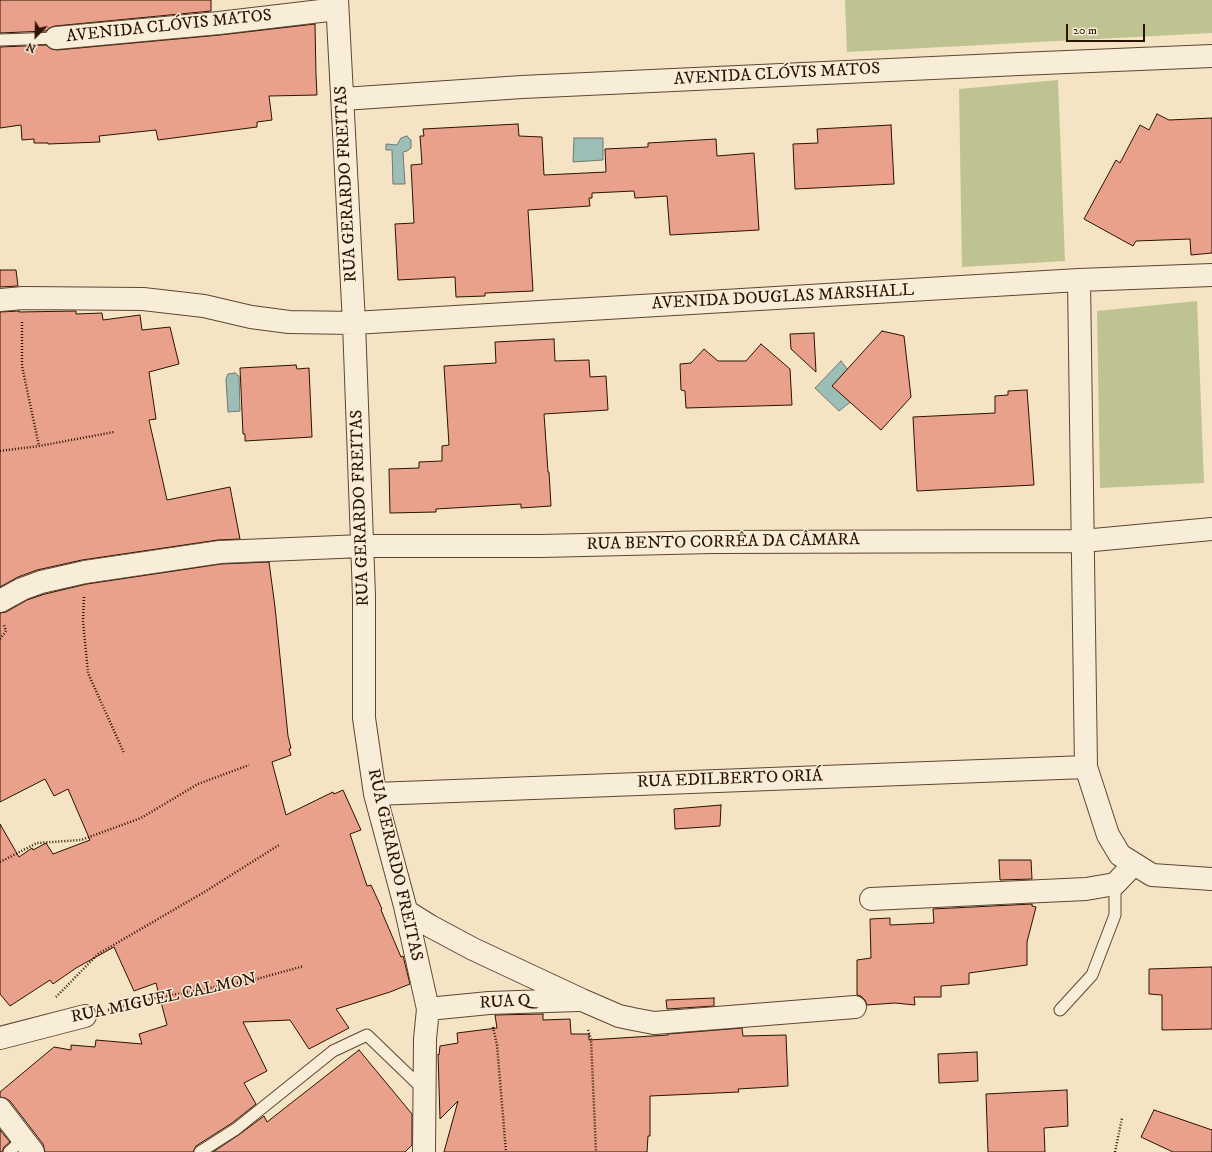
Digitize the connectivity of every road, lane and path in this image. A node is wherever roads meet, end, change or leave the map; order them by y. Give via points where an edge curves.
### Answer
1 (337, 4) edge
2 (56, 38) joint
3 (0, 40) edge
4 (1212, 56) edge
5 (343, 99) junction
6 (1212, 275) edge
7 (1079, 280) junction
8 (23, 298) junction
9 (0, 300) edge
10 (354, 323) junction
11 (114, 432) dead end
12 (39, 446) junction
13 (0, 451) edge
14 (1212, 529) edge
15 (1083, 541) junction
16 (362, 546) junction
17 (86, 572) junction
18 (0, 601) edge
19 (3, 622) dead end
20 (0, 639) edge
21 (124, 753) dead end
22 (249, 765) dead end
23 (1086, 767) junction
24 (375, 794) junction
25 (279, 845) dead end
26 (0, 862) edge
27 (1134, 864) junction
28 (1212, 879) edge
29 (1115, 884) junction
30 (871, 899) dead end
31 (406, 911) junction
32 (304, 966) dead end
33 (55, 998) dead end
34 (582, 1000) junction
35 (489, 1003) junction
36 (855, 1007) dead end
37 (428, 1009) junction
38 (1060, 1010) dead end
39 (85, 1016) joint
40 (0, 1038) edge
41 (424, 1091) junction
42 (0, 1110) edge
43 (1122, 1118) dead end
44 (22, 1148) edge
45 (200, 1152) edge
46 (424, 1152) edge
47 (506, 1152) edge
48 (596, 1152) edge
49 (1116, 1152) edge

1 - 2 street, AVENIDA CLÓVIS MATOS via 219,23
1 - 5 street, RUA GERARDO FREITAS
2 - 3 lane, AVENIDA CLÓVIS MATOS
4 - 5 street, AVENIDA CLÓVIS MATOS via 530,86
5 - 10 street, RUA GERARDO FREITAS
6 - 7 street, AVENIDA DOUGLAS MARSHALL
7 - 10 street, AVENIDA DOUGLAS MARSHALL
7 - 15 street
8 - 9 street, AVENIDA DOUGLAS MARSHALL
8 - 10 street, AVENIDA DOUGLAS MARSHALL via 143,299 204,306 251,317 289,322
8 - 12 path via 22,366
10 - 16 street, RUA GERARDO FREITAS
11 - 12 path
12 - 13 path
14 - 15 street, RUA BENTO CORRÊA DA CÂMARA
15 - 16 street, RUA BENTO CORRÊA DA CÂMARA
15 - 23 street
16 - 17 street, RUA BENTO CORRÊA DA CÂMARA via 220,552
16 - 24 street, RUA GERARDO FREITAS via 364,718
17 - 18 street, RUA BENTO CORRÊA DA CÂMARA via 41,582
17 - 21 path via 83,622 88,673
19 - 20 path via 6,631
22 - 26 path via 198,784 141,818 81,840 37,843
23 - 24 street, RUA EDILBERTO ORIÁ
23 - 27 street via 1108,835 1120,855
24 - 31 street, RUA GERARDO FREITAS
25 - 33 path via 98,954
27 - 28 street via 1152,875
27 - 29 street
29 - 30 street via 1086,890
29 - 38 lane via 1115,915 1092,975
31 - 34 street via 473,949
31 - 37 street, RUA GERARDO FREITAS
32 - 39 path, RUA MIGUEL CALMON via 253,980 145,1000
34 - 35 street, RUA Q
34 - 36 street via 619,1016 654,1023
34 - 48 path via 590,1039
35 - 37 street, RUA Q
35 - 47 path via 497,1045
37 - 41 street, RUA GERARDO FREITAS
39 - 40 street, RUA MIGUEL CALMON
41 - 45 lane via 367,1035 333,1051 236,1129
41 - 46 street, RUA GERARDO FREITAS
42 - 44 street
43 - 49 path

